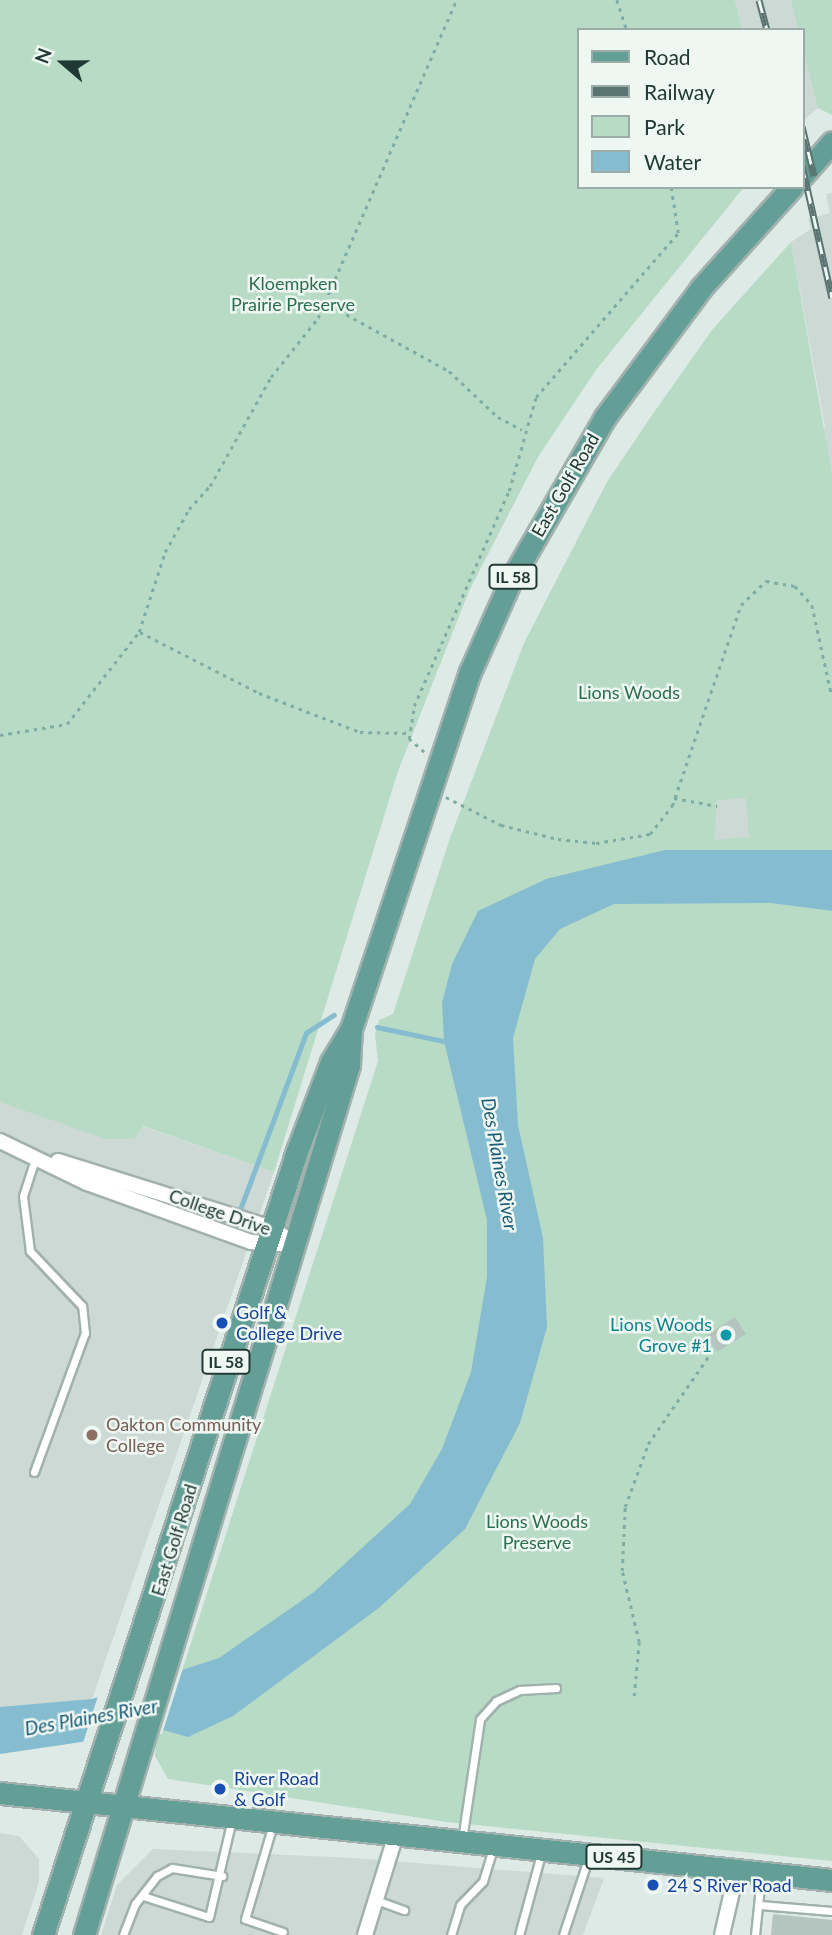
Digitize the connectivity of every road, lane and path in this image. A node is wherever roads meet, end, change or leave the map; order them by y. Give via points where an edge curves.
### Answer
1 (456, 0) edge
2 (617, 0) edge
3 (626, 28) edge
4 (832, 142) edge
5 (804, 174) edge
6 (671, 189) edge
7 (790, 189) edge
8 (324, 302) junction
9 (523, 430) junction
10 (139, 632) junction
11 (832, 697) edge
12 (408, 733) junction
13 (0, 735) edge
14 (436, 763) junction
15 (427, 790) junction
16 (674, 798) junction
17 (717, 806) dead end
18 (351, 1029) junction
19 (0, 1141) edge
20 (37, 1156) junction
21 (269, 1237) junction
22 (296, 1245) junction
23 (708, 1357) dead end
24 (34, 1472) dead end
25 (556, 1688) dead end
26 (634, 1696) dead end
27 (0, 1793) edge
28 (90, 1802) junction
29 (126, 1805) junction
30 (232, 1816) junction
31 (274, 1820) junction
32 (396, 1834) junction
33 (462, 1841) junction
34 (494, 1844) junction
35 (542, 1849) junction
36 (589, 1854) junction
37 (737, 1870) junction
38 (762, 1873) junction
39 (222, 1876) junction
40 (832, 1880) edge
41 (143, 1896) junction
42 (375, 1899) junction
43 (760, 1905) junction
44 (404, 1910) dead end
45 (832, 1912) edge
46 (283, 1932) dead end
47 (43, 1935) edge
48 (84, 1935) edge
49 (123, 1935) edge
50 (365, 1935) edge
51 (451, 1935) edge
52 (519, 1935) edge
53 (563, 1935) edge
54 (722, 1935) edge
55 (755, 1935) edge

1 - 8 path
2 - 3 path
4 - 5 main road
6 - 9 path via 678,233 536,397
7 - 14 main road, East Golf Road / IL 58 via 649,355 557,495 470,672
8 - 9 path via 450,371 498,417
8 - 10 path via 229,443 210,486 189,509 165,552
9 - 12 path via 509,491 445,626
10 - 12 path via 260,693 360,732
10 - 13 path via 67,724
11 - 16 path via 812,606 802,590 783,581 751,590 692,736
12 - 14 path
14 - 15 main road, East Golf Road / IL 58
15 - 16 path via 501,825 596,843 650,834
15 - 18 main road, East Golf Road / IL 58
16 - 17 path
18 - 21 main road, East Golf Road / IL 58 via 331,1062
18 - 22 main road, East Golf Road / IL 58 via 349,1065
19 - 20 street, College Drive
20 - 21 street, College Drive
20 - 24 lane via 23,1196 30,1251 82,1306 85,1333
21 - 22 street, College Drive
21 - 28 main road, East Golf Road / IL 58
22 - 29 main road, East Golf Road / IL 58
23 - 26 path via 648,1444 625,1507 622,1571 639,1642
25 - 33 lane via 520,1690 496,1701 480,1719
27 - 28 main road, US 45
28 - 29 main road, US 45
28 - 47 main road, East Golf Road / IL 58
29 - 30 main road, US 45
29 - 48 main road, East Golf Road / IL 58
30 - 31 main road, US 45
30 - 39 lane
31 - 32 main road, US 45
31 - 46 lane via 245,1919
32 - 33 main road, US 45
32 - 42 street
33 - 34 main road, US 45
34 - 35 main road, US 45
34 - 51 lane via 483,1881 460,1905
35 - 36 main road, US 45
35 - 52 lane
36 - 37 main road, US 45
36 - 53 lane
37 - 38 main road, US 45
37 - 54 street
38 - 40 main road, US 45
38 - 43 lane
39 - 41 lane via 172,1868
39 - 41 lane via 209,1917
41 - 49 lane
42 - 44 lane
42 - 50 street
43 - 45 lane
43 - 55 lane

